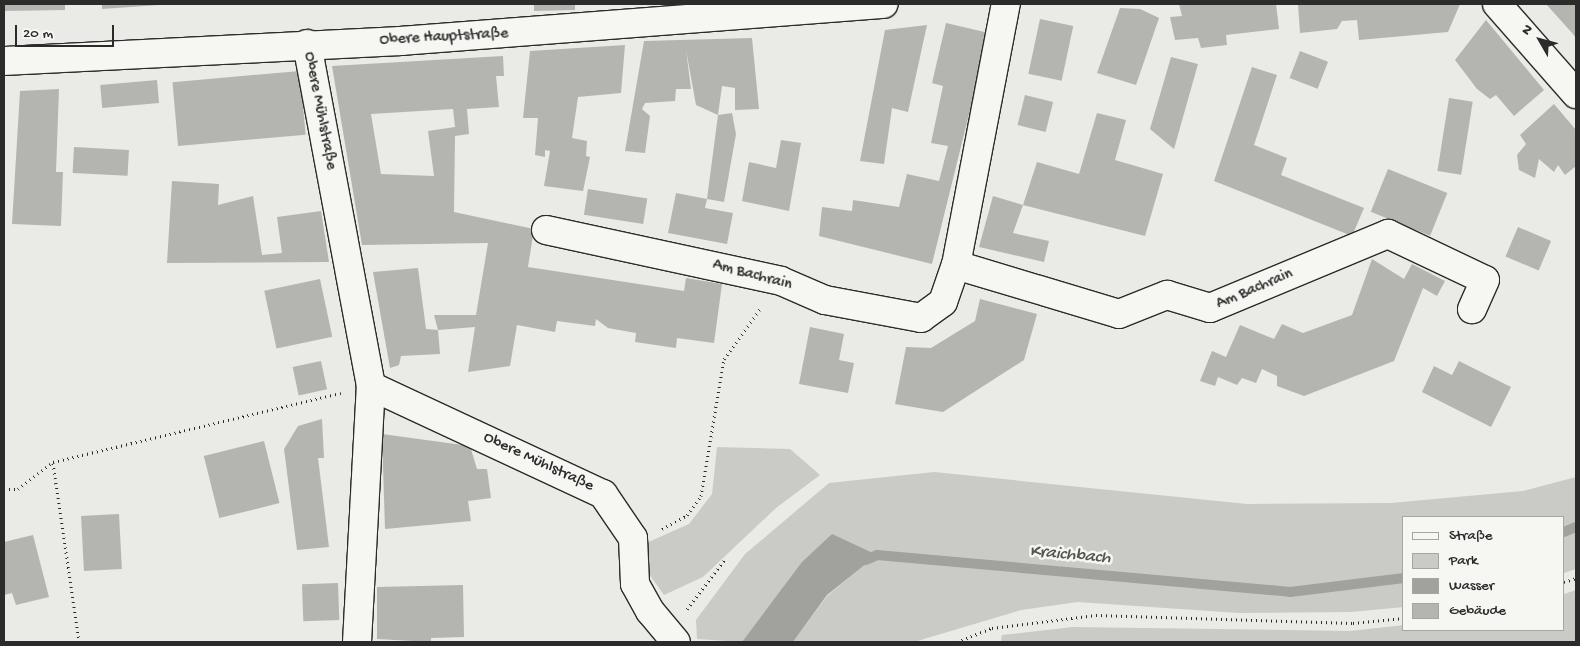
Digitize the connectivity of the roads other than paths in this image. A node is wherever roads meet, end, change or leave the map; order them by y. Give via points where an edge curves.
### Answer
1 (884, 4) edge
2 (1006, 4) edge
3 (1497, 4) edge
4 (307, 44) junction
5 (4, 61) edge
6 (1576, 94) edge
7 (546, 230) dead end
8 (956, 265) junction
9 (1472, 309) dead end
10 (371, 386) junction
11 (673, 639) edge
12 (357, 642) edge

1 - 4 street, Obere Hauptstraße via 476,36
2 - 8 street, Am Bachrain
3 - 6 street
4 - 5 street, Obere Hauptstraße
4 - 10 street, Obere Mühlstraße
7 - 8 street, Am Bachrain via 781,280 825,300 921,318 943,302
8 - 9 street, Am Bachrain via 1118,314 1167,294 1210,308 1388,234 1485,280
10 - 11 street, Obere Mühlstraße via 603,494 632,538 635,584
10 - 12 street, Obere Mühlstraße

